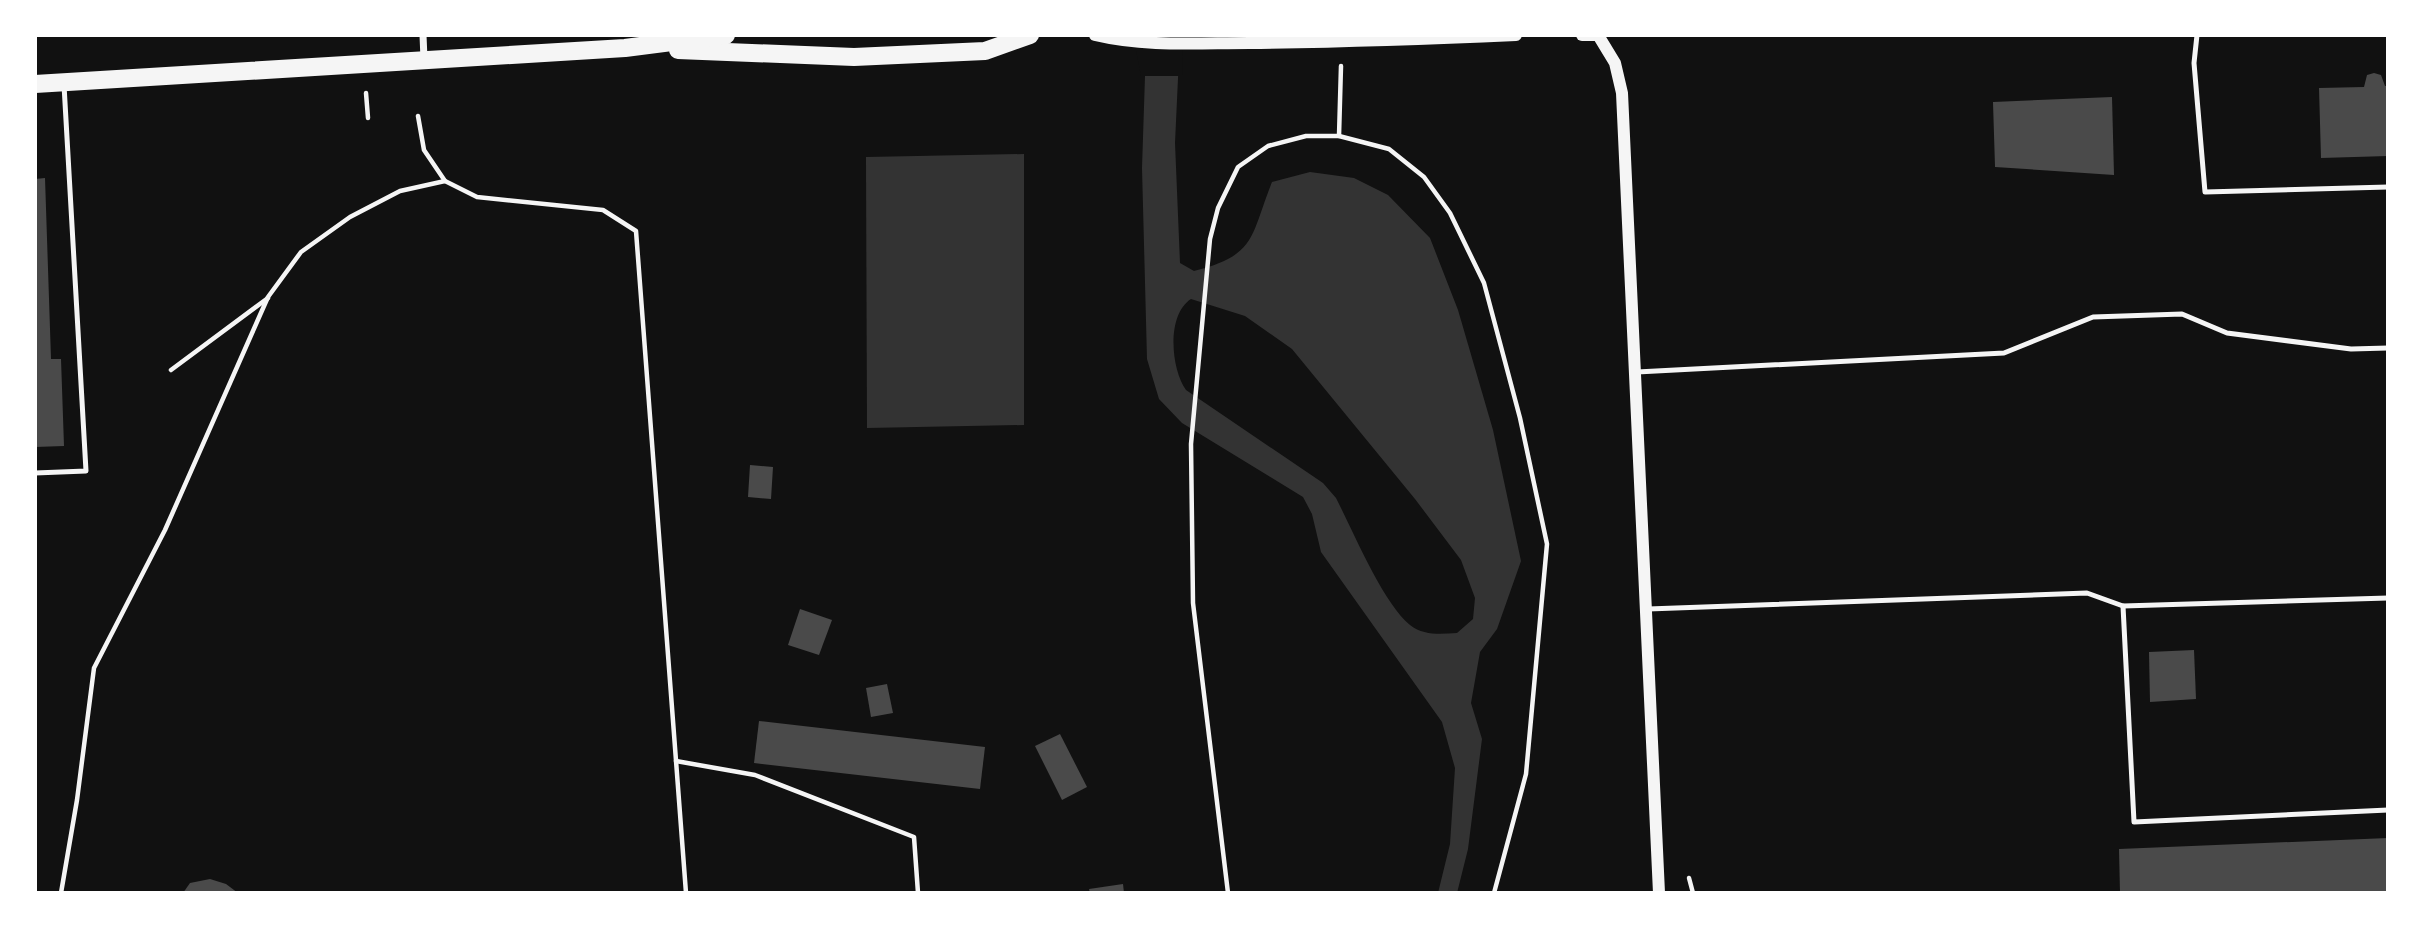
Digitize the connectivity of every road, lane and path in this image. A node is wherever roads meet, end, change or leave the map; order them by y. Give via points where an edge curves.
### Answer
1 (423, 35) edge
2 (726, 35) edge
3 (1030, 35) edge
4 (1095, 35) edge
5 (1516, 35) edge
6 (1582, 35) edge
7 (1599, 35) edge
8 (2197, 35) edge
9 (625, 48) junction
10 (424, 60) junction
11 (1341, 66) dead end
12 (64, 82) junction
13 (35, 84) edge
14 (366, 93) dead end
15 (418, 116) dead end
16 (368, 118) dead end
17 (1339, 136) junction
18 (445, 181) junction
19 (2388, 187) edge
20 (268, 297) junction
21 (2388, 348) edge
22 (172, 370) dead end
23 (1633, 372) junction
24 (35, 473) edge
25 (2388, 598) edge
26 (2123, 606) junction
27 (1645, 609) junction
28 (676, 761) junction
29 (2388, 810) edge
30 (1689, 878) dead end
31 (61, 893) edge
32 (686, 893) edge
33 (918, 893) edge
34 (1228, 893) edge
35 (1494, 893) edge
36 (1659, 893) edge
37 (1693, 893) edge

1 - 10 street
2 - 9 main road
3 - 9 main road via 985,51 854,57
4 - 5 street via 1130,43 1203,43
6 - 7 street
7 - 23 street via 1615,63 1622,93
8 - 19 lane via 2194,63 2205,192
9 - 10 main road
10 - 12 main road
11 - 17 path
12 - 13 main road
12 - 24 lane via 86,471
14 - 16 path
15 - 18 path via 424,150
17 - 34 path via 1306,136 1268,146 1238,167 1218,208 1210,239 1191,444 1194,603
17 - 35 path via 1389,149 1424,177 1450,213 1484,283 1547,544 1526,774
18 - 20 path via 400,191 350,217 301,252
18 - 28 path via 477,197 603,210 636,231
20 - 22 path
20 - 31 path via 165,530 94,668
21 - 23 lane via 2227,333 2182,314 2093,317 2004,353
23 - 27 street
25 - 26 lane
26 - 27 lane via 2087,593
26 - 29 lane via 2134,822
27 - 36 street
28 - 32 path
28 - 33 path via 755,775 914,837
30 - 37 path

